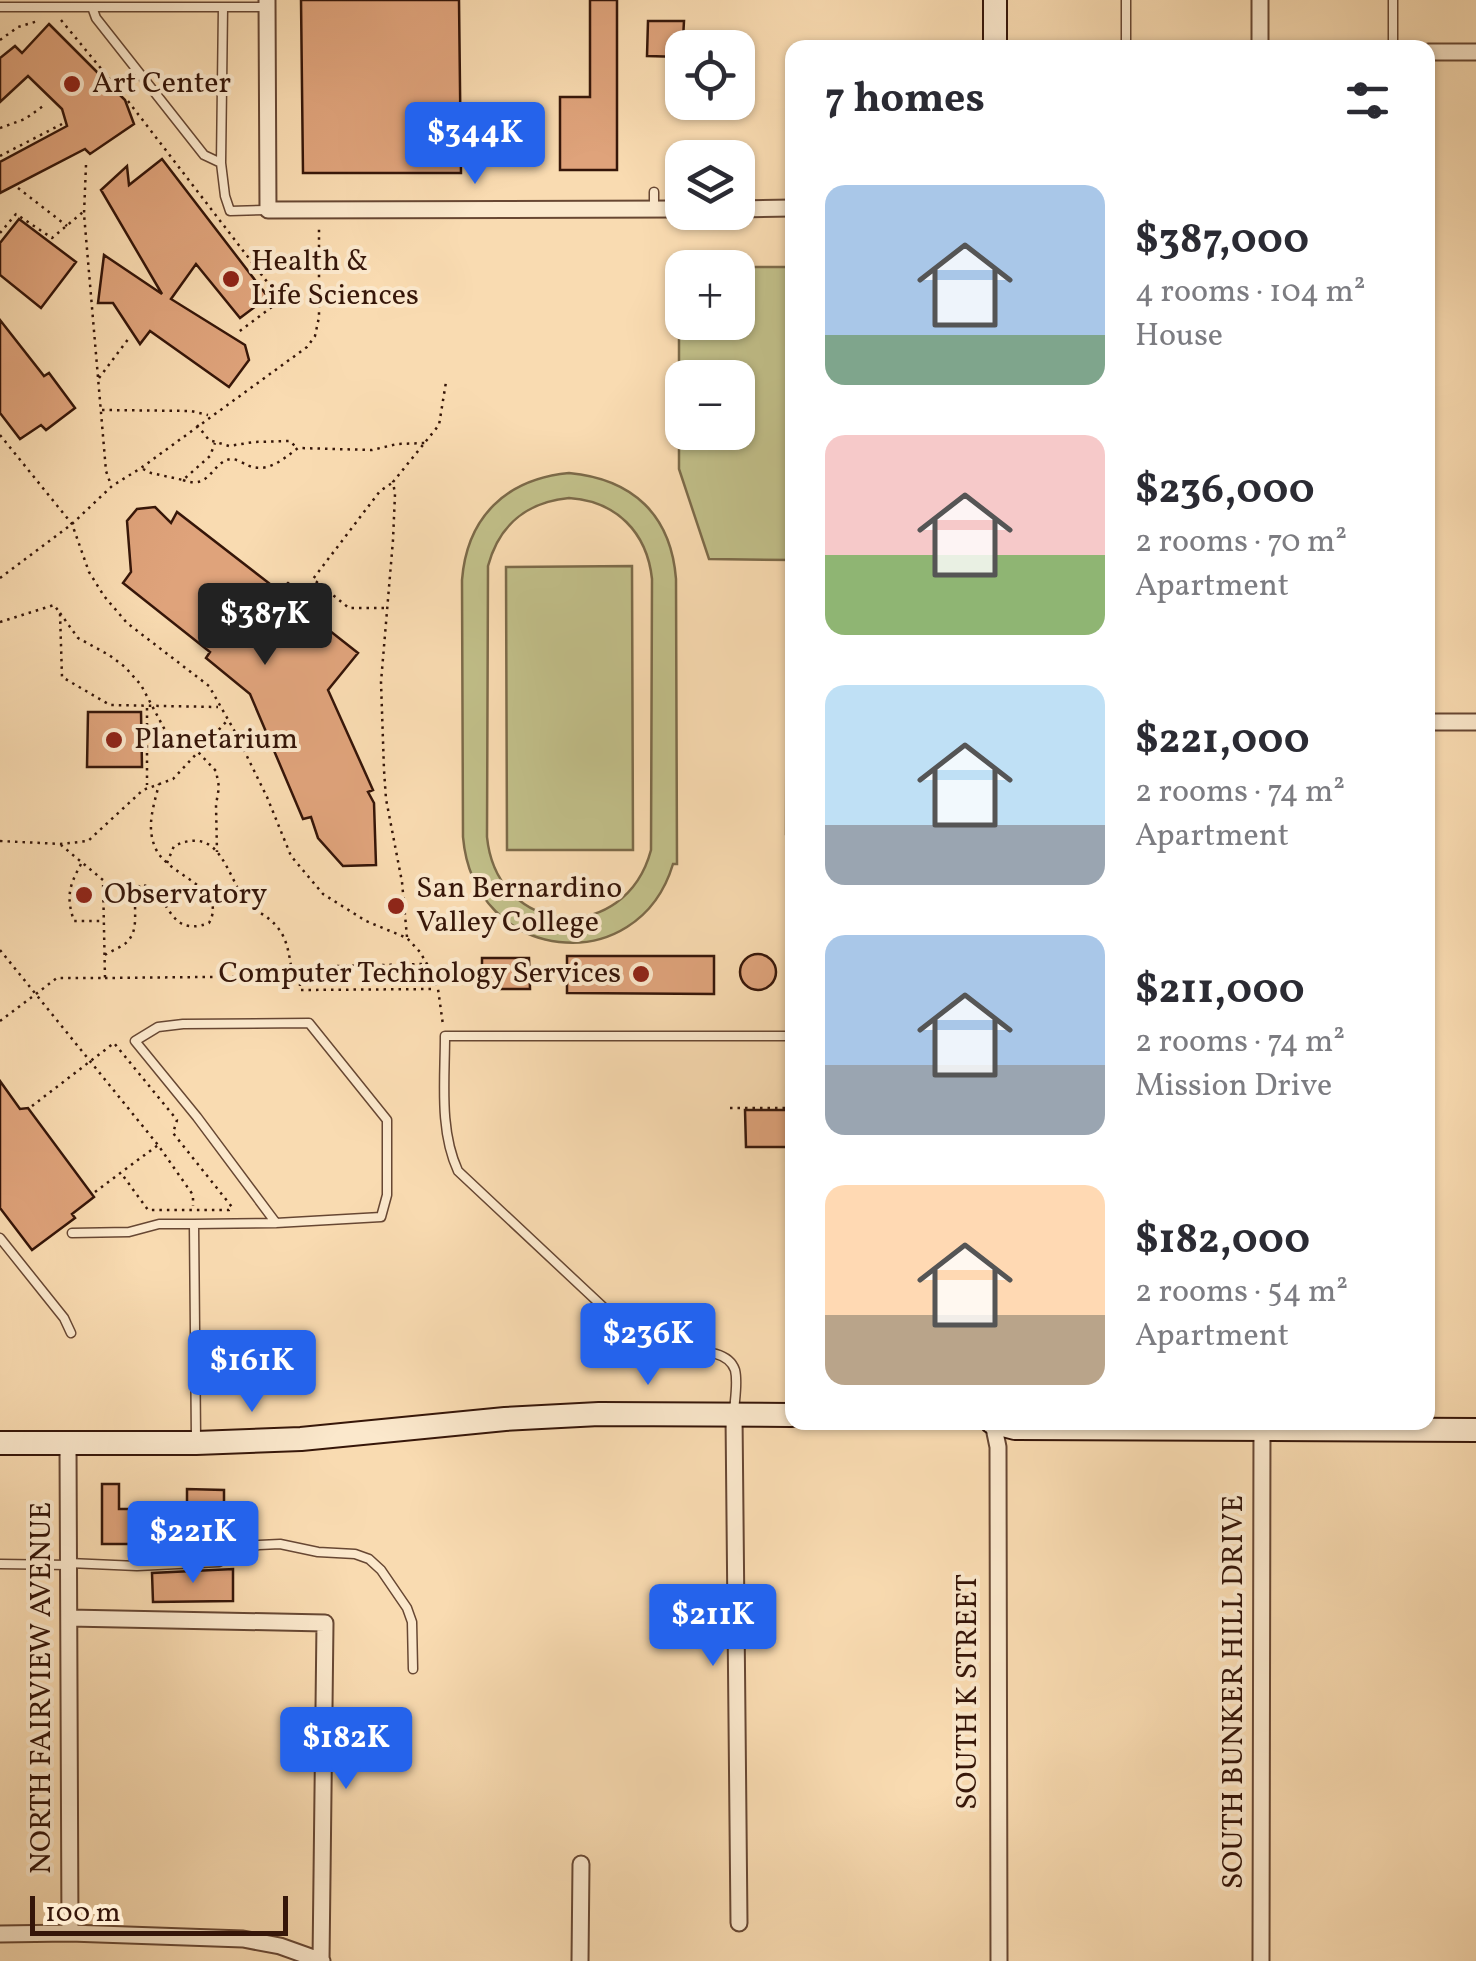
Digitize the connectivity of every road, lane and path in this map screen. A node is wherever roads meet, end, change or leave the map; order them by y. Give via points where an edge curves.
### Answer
1 (995, 0) edge
2 (1126, 0) edge
3 (1260, 0) edge
4 (1393, 0) edge
5 (3, 4) edge
6 (266, 4) edge
7 (92, 6) junction
8 (224, 7) junction
9 (40, 20) dead end
10 (51, 20) dead end
11 (0, 40) edge
12 (995, 40) edge
13 (1126, 40) edge
14 (1260, 40) edge
15 (1393, 40) edge
16 (1435, 52) edge
17 (1476, 52) edge
18 (122, 94) dead end
19 (128, 101) dead end
20 (46, 104) dead end
21 (62, 124) dead end
22 (0, 128) edge
23 (0, 156) edge
24 (221, 163) junction
25 (86, 165) dead end
26 (18, 188) dead end
27 (654, 192) dead end
28 (785, 208) edge
29 (654, 209) junction
30 (665, 209) edge
31 (755, 209) edge
32 (268, 210) junction
33 (319, 210) junction
34 (84, 212) junction
35 (67, 226) junction
36 (0, 233) edge
37 (237, 333) dead end
38 (128, 338) dead end
39 (98, 379) junction
40 (446, 382) dead end
41 (100, 410) junction
42 (212, 416) junction
43 (197, 426) junction
44 (0, 435) edge
45 (215, 443) junction
46 (428, 443) junction
47 (298, 448) junction
48 (141, 468) junction
49 (184, 480) junction
50 (393, 482) junction
51 (112, 486) junction
52 (72, 524) junction
53 (0, 578) edge
54 (387, 608) junction
55 (60, 613) junction
56 (0, 622) edge
57 (150, 707) junction
58 (220, 707) junction
59 (228, 720) junction
60 (1435, 722) edge
61 (1476, 722) edge
62 (198, 752) junction
63 (159, 784) junction
64 (148, 788) junction
65 (0, 840) edge
66 (60, 844) junction
67 (217, 852) junction
68 (82, 862) junction
69 (167, 864) junction
70 (104, 920) junction
71 (407, 938) junction
72 (0, 950) edge
73 (104, 955) junction
74 (428, 964) junction
75 (293, 976) junction
76 (300, 976) junction
77 (105, 978) junction
78 (438, 989) junction
79 (36, 996) junction
80 (0, 1021) edge
81 (444, 1036) junction
82 (785, 1036) edge
83 (89, 1062) junction
84 (32, 1106) dead end
85 (730, 1108) dead end
86 (785, 1108) edge
87 (158, 1145) junction
88 (121, 1174) junction
89 (96, 1192) dead end
90 (193, 1209) junction
91 (276, 1223) junction
92 (194, 1224) junction
93 (72, 1233) dead end
94 (0, 1238) edge
95 (71, 1333) dead end
96 (734, 1415) junction
97 (785, 1415) edge
98 (1435, 1428) edge
99 (995, 1430) edge
100 (1262, 1430) edge
101 (1476, 1430) edge
102 (196, 1442) junction
103 (0, 1443) edge
104 (68, 1444) junction
105 (0, 1564) edge
106 (69, 1564) junction
107 (69, 1618) junction
108 (412, 1670) dead end
109 (581, 1864) dead end
110 (739, 1924) dead end
111 (70, 1932) junction
112 (0, 1934) edge
113 (321, 1961) edge
114 (580, 1961) edge
115 (999, 1961) edge
116 (1260, 1961) edge

1 - 12 street
2 - 13 lane
3 - 14 street
4 - 15 lane
5 - 7 lane
6 - 8 lane
6 - 32 street
7 - 8 lane
7 - 24 lane via 204,155
8 - 24 lane
9 - 11 path
10 - 18 path via 62,20
16 - 17 street
19 - 37 path via 280,300
20 - 22 path
21 - 23 path
24 - 32 lane via 230,211
25 - 34 path
26 - 35 path
27 - 29 lane
28 - 31 street
29 - 30 street
29 - 33 street
32 - 33 street
33 - 42 path via 316,336
34 - 35 path
34 - 39 path
35 - 36 path via 52,238 16,214
38 - 39 path
39 - 41 path
40 - 46 path via 439,425
41 - 42 path
41 - 51 path
42 - 43 path
43 - 45 path
43 - 48 path
44 - 52 path
45 - 47 path via 290,441
45 - 49 path
46 - 47 path
46 - 50 path
47 - 49 path via 266,468 228,460 202,481
48 - 49 path
48 - 51 path
50 - 54 path
50 - 54 path via 312,579 349,608
51 - 52 path
52 - 53 path
52 - 58 path via 104,596 127,623 209,686
54 - 71 path via 384,770
55 - 56 path via 54,605
55 - 57 path via 78,638 125,668
55 - 57 path via 62,677 110,705
57 - 58 path
57 - 62 path via 174,740
57 - 64 path
58 - 59 path
59 - 62 path
59 - 71 path via 291,856 323,894
60 - 61 street
62 - 63 path via 174,779
62 - 67 path via 216,772 219,787
63 - 64 path
63 - 69 path via 150,824
64 - 66 path via 88,841
65 - 66 path
66 - 68 path
67 - 69 path via 187,840 174,846
67 - 75 path via 250,906 282,931
68 - 70 path via 103,880
68 - 70 path via 68,901 74,921
69 - 73 path via 205,891 214,913 209,924 176,922 152,887 141,884 135,929 128,942
70 - 73 path
71 - 74 path
72 - 79 path
73 - 77 path
74 - 76 path via 300,967
74 - 78 path
75 - 76 path
75 - 77 path
76 - 78 path via 300,990
77 - 79 path via 57,978
78 - 81 path
79 - 80 path
79 - 83 path
81 - 82 lane
81 - 96 lane via 446,1132 458,1170 632,1334 662,1349 726,1358 736,1376
83 - 84 path
83 - 87 path
83 - 90 path via 114,1043 177,1120 174,1133 232,1207
85 - 86 path
87 - 88 path
87 - 90 path via 193,1195
88 - 89 path
88 - 90 path via 148,1210
91 - 91 lane via 381,1217 387,1120 310,1023 184,1024 158,1027 135,1042
91 - 92 lane
92 - 93 lane
92 - 102 lane
94 - 95 lane
96 - 97 street
96 - 102 street via 599,1414 301,1440
96 - 110 street
98 - 101 street
99 - 115 street, SOUTH K STREET
100 - 116 street, SOUTH BUNKER HILL DRIVE
102 - 104 street
103 - 104 street
104 - 106 street, NORTH FAIRVIEW AVENUE
105 - 106 lane
106 - 107 street, NORTH FAIRVIEW AVENUE
106 - 108 lane via 219,1562 259,1544 369,1558 407,1608
107 - 111 street, NORTH FAIRVIEW AVENUE
107 - 113 street via 326,1623
109 - 114 street
111 - 112 street
111 - 113 street via 244,1939

